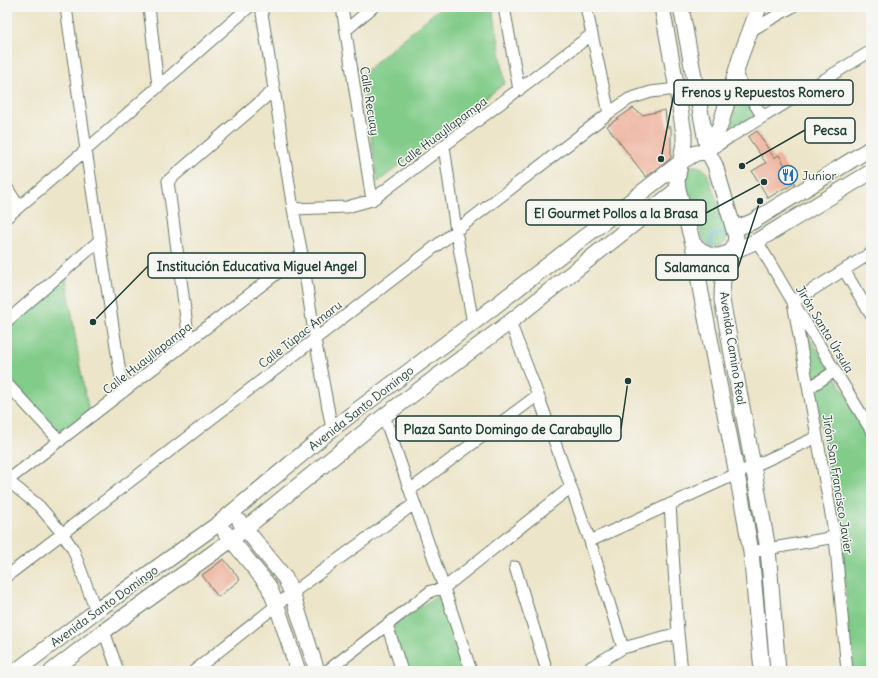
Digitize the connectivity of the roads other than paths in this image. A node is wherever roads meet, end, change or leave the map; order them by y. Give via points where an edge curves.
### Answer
1 (66, 7) edge
2 (149, 7) edge
3 (249, 7) edge
4 (261, 7) edge
5 (342, 7) edge
6 (373, 7) edge
7 (504, 7) edge
8 (586, 7) edge
9 (662, 7) edge
10 (681, 7) edge
11 (759, 7) edge
12 (792, 7) edge
13 (346, 30) junction
14 (750, 31) junction
15 (591, 35) junction
16 (871, 51) edge
17 (736, 75) junction
18 (158, 86) junction
19 (677, 89) junction
20 (274, 90) junction
21 (519, 90) junction
22 (609, 113) junction
23 (763, 117) junction
24 (444, 146) junction
25 (871, 148) edge
26 (86, 150) junction
27 (708, 152) junction
28 (681, 162) junction
29 (871, 172) edge
30 (7, 188) edge
31 (678, 189) junction
32 (372, 200) junction
33 (19, 207) junction
34 (292, 209) junction
35 (7, 217) edge
36 (734, 229) junction
37 (456, 231) junction
38 (100, 240) junction
39 (757, 241) junction
40 (694, 244) junction
41 (733, 251) junction
42 (871, 253) edge
43 (302, 254) junction
44 (844, 270) junction
45 (793, 302) junction
46 (871, 315) edge
47 (7, 321) edge
48 (510, 322) junction
49 (473, 323) junction
50 (315, 339) junction
51 (189, 341) junction
52 (835, 371) junction
53 (7, 384) edge
54 (809, 388) junction
55 (123, 392) junction
56 (538, 394) junction
57 (384, 416) junction
58 (332, 429) junction
59 (871, 430) edge
60 (817, 437) junction
61 (60, 441) junction
62 (753, 466) junction
63 (737, 474) junction
64 (7, 480) edge
65 (571, 487) junction
66 (410, 490) junction
67 (414, 504) junction
68 (670, 504) junction
69 (232, 513) junction
70 (218, 524) junction
71 (246, 529) junction
72 (62, 533) junction
73 (835, 537) junction
74 (231, 540) junction
75 (590, 541) junction
76 (768, 549) junction
77 (751, 552) junction
78 (516, 568) dead end
79 (7, 576) edge
80 (444, 588) junction
81 (292, 593) junction
82 (277, 606) junction
83 (96, 611) junction
84 (387, 625) junction
85 (104, 631) junction
86 (678, 633) junction
87 (623, 648) junction
88 (206, 667) edge
89 (16, 671) edge
90 (52, 671) edge
91 (118, 671) edge
92 (194, 671) edge
93 (298, 671) edge
94 (317, 671) edge
95 (327, 671) edge
96 (402, 671) edge
97 (471, 671) edge
98 (547, 671) edge
99 (584, 671) edge
100 (682, 671) edge
101 (762, 671) edge
102 (778, 671) edge
103 (847, 671) edge

1 - 26 street
2 - 18 street
3 - 18 street
4 - 20 street
5 - 13 street, Calle Recuay
6 - 13 street
7 - 21 street
8 - 15 street
9 - 19 street, Avenida Camino Real
10 - 27 street, Avenida Camino Real
11 - 14 street
12 - 14 street
13 - 32 street, Calle Recuay
14 - 17 street
15 - 21 street, Calle Huayllapampa
15 - 22 street
16 - 23 street
17 - 23 street
17 - 27 street via 720,126
18 - 26 street
19 - 22 street, Calle Túpac Amaru via 651,92 628,99
19 - 28 street, Avenida Camino Real via 684,134
20 - 34 street
20 - 51 street via 168,181
21 - 24 street, Calle Huayllapampa
22 - 37 street, Calle Túpac Amaru
23 - 27 street
24 - 32 street, Calle Huayllapampa
24 - 37 street
25 - 36 street via 752,222
26 - 33 street
26 - 38 street
27 - 28 street, Avenida Santo Domingo via 696,152
27 - 36 street, Avenida Camino Real via 715,165
28 - 31 street, Avenida Camino Real
28 - 49 street, Avenida Santo Domingo
29 - 39 street
30 - 33 street
31 - 40 street, Avenida Camino Real
31 - 48 street, Avenida Santo Domingo
32 - 34 street, Calle Huayllapampa via 347,207
33 - 35 street
34 - 43 street
36 - 41 street, Avenida Camino Real via 736,237
37 - 49 street
37 - 50 street, Calle Túpac Amaru
38 - 47 street
38 - 55 street
39 - 41 street
39 - 45 street, Jirón Santa Úrsula
40 - 41 street via 710,255 719,256
40 - 63 street, Avenida Camino Real via 701,293
41 - 62 street, Avenida Camino Real via 725,269 722,300
42 - 44 street
43 - 50 street
43 - 51 street, Calle Huayllapampa
44 - 45 street
44 - 46 street
45 - 52 street, Jirón Santa Úrsula
45 - 54 street, Jirón San Francisco Javier
48 - 56 street
48 - 57 street, Avenida Santo Domingo
49 - 58 street, Avenida Santo Domingo
50 - 58 street
50 - 72 street, Calle Túpac Amaru
51 - 55 street, Calle Huayllapampa
52 - 54 street
52 - 59 street, Jirón Santa Úrsula
53 - 61 street
54 - 60 street, Jirón San Francisco Javier
55 - 61 street, Calle Huayllapampa
56 - 65 street
56 - 66 street
57 - 66 street
57 - 71 street, Avenida Santo Domingo
58 - 69 street, Avenida Santo Domingo
60 - 62 street
60 - 73 street, Jirón San Francisco Javier
61 - 64 street, Calle Huayllapampa
62 - 63 street
62 - 76 street, Avenida Camino Real
63 - 68 street
63 - 77 street, Avenida Camino Real
64 - 72 street via 39,506
65 - 75 street
65 - 80 street
66 - 67 street
67 - 80 street
67 - 81 street
68 - 75 street
68 - 86 street
69 - 70 street, Avenida Santo Domingo
69 - 71 street
70 - 74 street
70 - 83 street, Avenida Santo Domingo
71 - 74 street, Avenida Santo Domingo
71 - 81 street via 285,578
72 - 79 street, Calle Túpac Amaru
72 - 83 street via 73,549
73 - 76 street
73 - 103 street, Jirón San Francisco Javier
74 - 82 street via 268,585
74 - 85 street, Avenida Santo Domingo
75 - 87 street
76 - 77 street
76 - 102 street, Avenida Camino Real
77 - 101 street, Avenida Camino Real
78 - 98 street
80 - 84 street via 431,591
80 - 97 street
81 - 82 street
81 - 94 street
82 - 88 street
82 - 93 street
83 - 89 street, Avenida Santo Domingo
84 - 95 street
84 - 96 street
85 - 90 street, Avenida Santo Domingo
85 - 91 street
86 - 87 street
86 - 100 street
87 - 99 street
88 - 92 street

